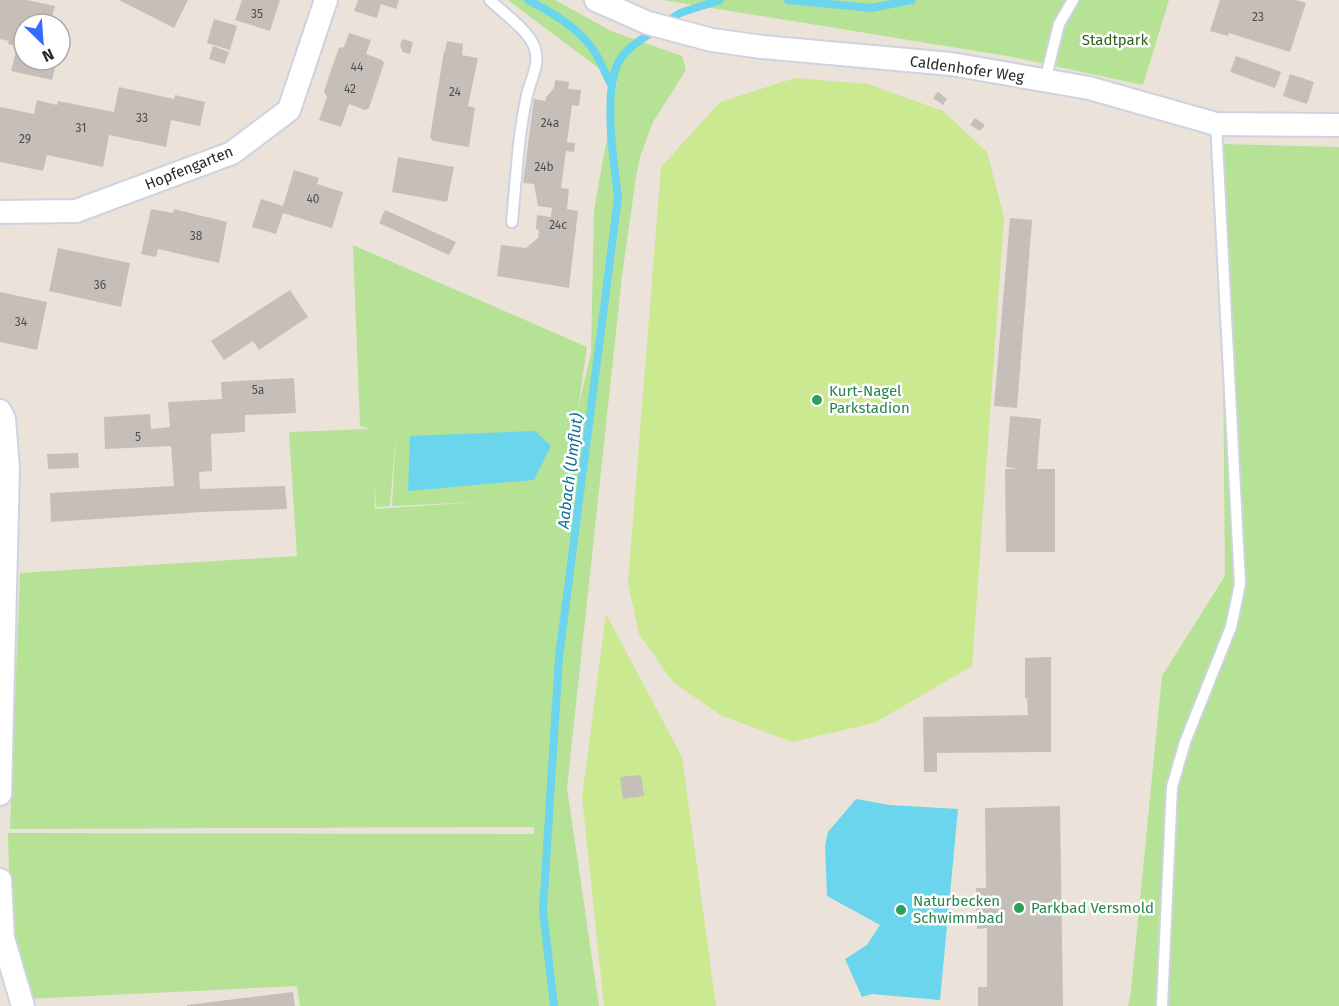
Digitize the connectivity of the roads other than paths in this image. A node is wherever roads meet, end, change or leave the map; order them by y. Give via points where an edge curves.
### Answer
1 (326, 0) edge
2 (490, 0) edge
3 (596, 0) edge
4 (1072, 0) edge
5 (1045, 81) junction
6 (1216, 124) junction
7 (1339, 125) edge
8 (0, 212) edge
9 (512, 222) dead end
10 (0, 411) edge
11 (0, 794) edge
12 (0, 880) edge
13 (23, 1006) edge
14 (1162, 1006) edge

1 - 8 street, Hopfengarten via 289,110 232,153 76,211
2 - 9 lane via 528,36 537,56 519,147
3 - 5 street, Caldenhofer Weg via 648,23 712,40 951,64
4 - 5 lane via 1059,24
5 - 6 street, Caldenhofer Weg via 1116,94
6 - 7 street, Caldenhofer Weg
6 - 14 lane via 1240,584 1231,627 1185,742 1172,787
10 - 11 street via 8,469
12 - 13 street via 3,938

